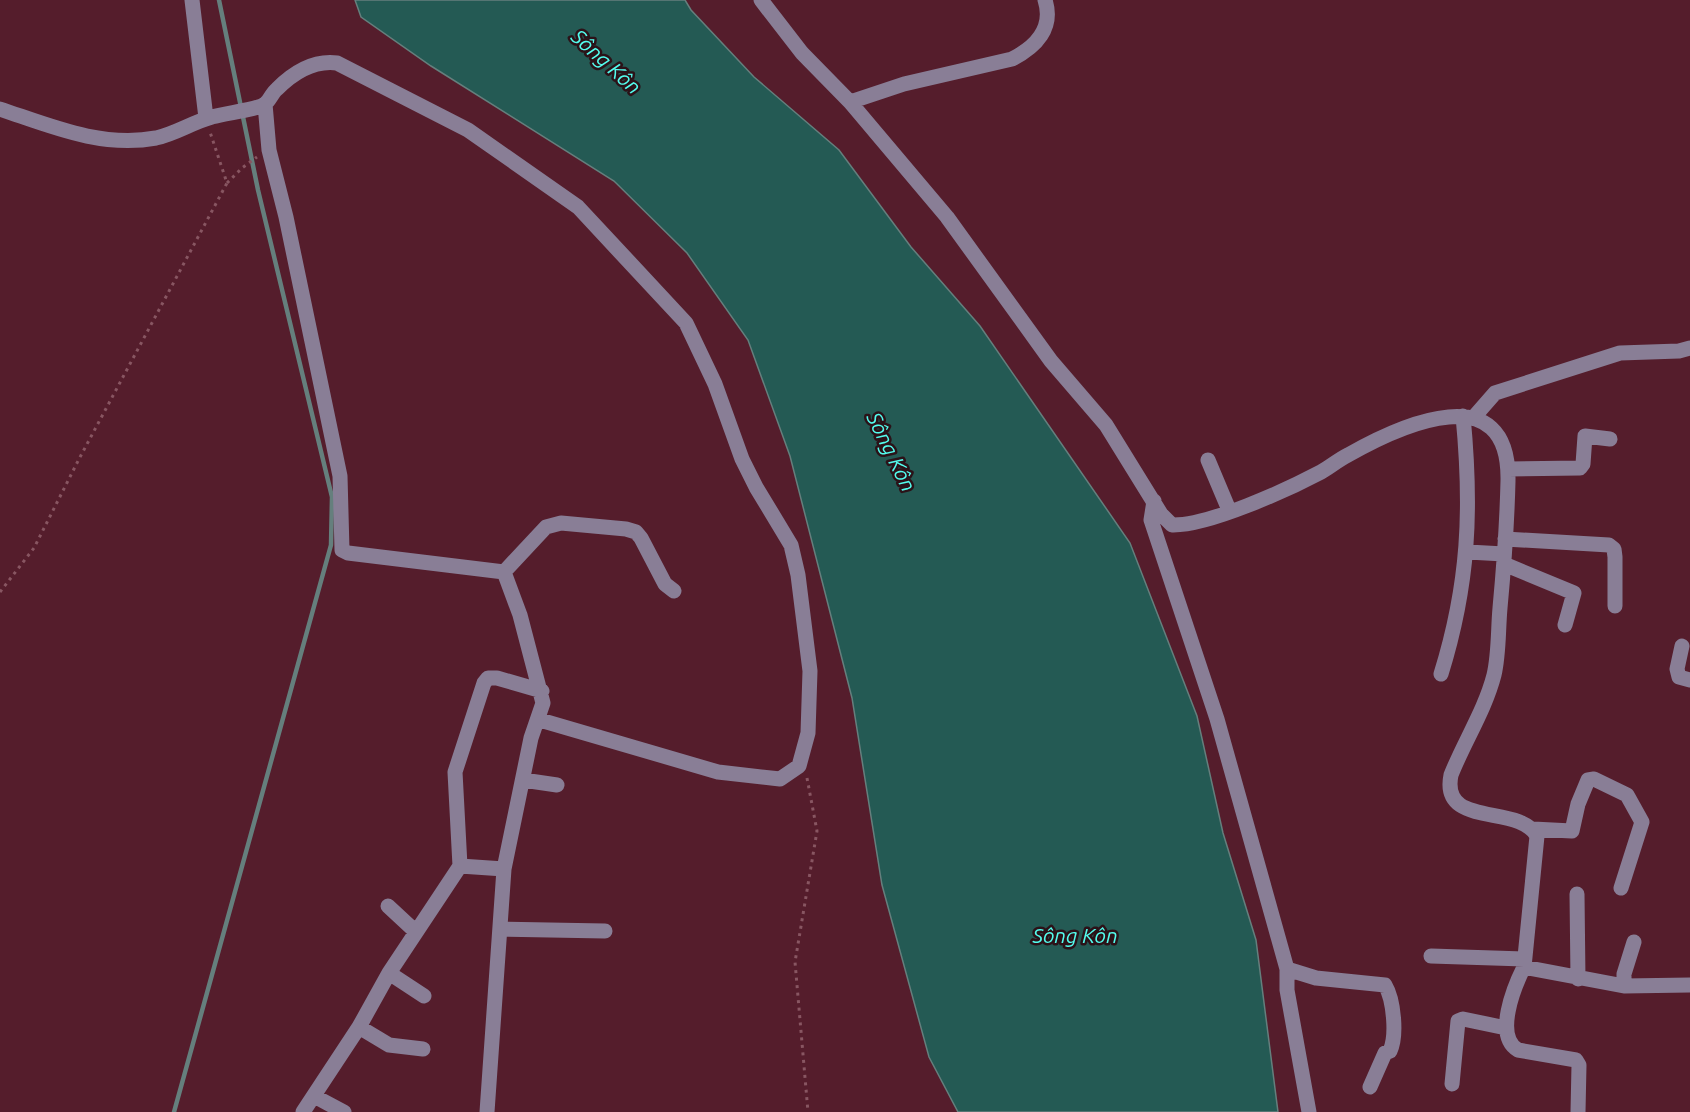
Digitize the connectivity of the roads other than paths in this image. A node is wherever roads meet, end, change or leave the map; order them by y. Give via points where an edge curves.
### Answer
1 (192, 0) edge
2 (761, 0) edge
3 (1045, 0) edge
4 (850, 102) junction
5 (259, 106) junction
6 (0, 109) edge
7 (206, 118) junction
8 (1690, 348) edge
9 (1468, 416) junction
10 (1610, 439) dead end
11 (1208, 460) dead end
12 (1508, 469) junction
13 (1154, 501) junction
14 (1229, 510) junction
15 (1468, 552) junction
16 (1504, 552) junction
17 (504, 572) junction
18 (674, 591) dead end
19 (1615, 606) dead end
20 (1565, 625) dead end
21 (1682, 646) dead end
22 (1441, 675) dead end
23 (1690, 680) edge
24 (542, 691) junction
25 (540, 720) junction
26 (524, 780) junction
27 (556, 785) dead end
28 (1533, 829) junction
29 (460, 866) junction
30 (504, 869) junction
31 (1621, 888) dead end
32 (1577, 894) dead end
33 (388, 906) dead end
34 (501, 929) junction
35 (605, 931) dead end
36 (416, 932) junction
37 (1634, 942) dead end
38 (1431, 956) dead end
39 (1524, 963) junction
40 (1287, 969) junction
41 (389, 973) junction
42 (1578, 979) junction
43 (1690, 985) edge
44 (1624, 986) junction
45 (424, 996) dead end
46 (359, 1027) junction
47 (1506, 1028) junction
48 (423, 1048) dead end
49 (1452, 1084) dead end
50 (1370, 1087) dead end
51 (314, 1096) junction
52 (489, 1111) edge
53 (303, 1112) edge
54 (344, 1112) edge
55 (1309, 1112) edge
56 (1578, 1112) edge

1 - 7 street
2 - 4 street via 802,52
3 - 4 street via 1047,25 1025,53
4 - 13 street via 947,217 1051,361 1106,424
5 - 7 street
5 - 17 street via 286,216 339,476 342,550
5 - 25 street via 301,69 337,63 468,130 578,207 686,322 715,384 742,459 791,544 810,671 808,733 799,766 780,779 718,772
6 - 7 street via 96,139 131,141 158,138
8 - 9 street via 1620,353 1495,393
9 - 12 street via 1485,421 1499,436
9 - 14 street via 1440,418 1404,428 1287,489
9 - 15 street
10 - 12 street via 1585,436 1580,468
11 - 14 street
12 - 16 street
13 - 14 street via 1172,525 1193,523
13 - 40 street via 1151,520 1217,719
15 - 16 street
15 - 22 street via 1462,594
16 - 19 street via 1609,545 1615,557
16 - 20 street via 1574,593
16 - 28 street via 1493,677 1449,788 1452,798 1462,807 1516,820
17 - 18 street via 546,527 561,523 626,529 641,538 665,584
17 - 24 street
21 - 23 street via 1677,669 1679,677
24 - 25 street
24 - 29 street via 496,678 488,678 484,683 455,772
25 - 26 street via 531,738
26 - 27 street
26 - 30 street
28 - 31 street via 1572,831 1588,780 1594,779 1627,795 1642,822
28 - 39 street via 1538,847
29 - 30 street
29 - 36 street
30 - 34 street
32 - 42 street
33 - 36 street
34 - 35 street
34 - 52 street
36 - 41 street
37 - 44 street
38 - 39 street
39 - 42 street
39 - 47 street via 1513,990
40 - 50 street via 1316,978 1385,985 1391,1001 1393,1040
40 - 55 street via 1287,990
41 - 45 street
41 - 46 street
42 - 44 street
43 - 44 street
46 - 48 street via 389,1045
46 - 51 street
47 - 49 street via 1458,1021
47 - 56 street via 1511,1046 1518,1050 1576,1060
51 - 53 street
51 - 54 street

